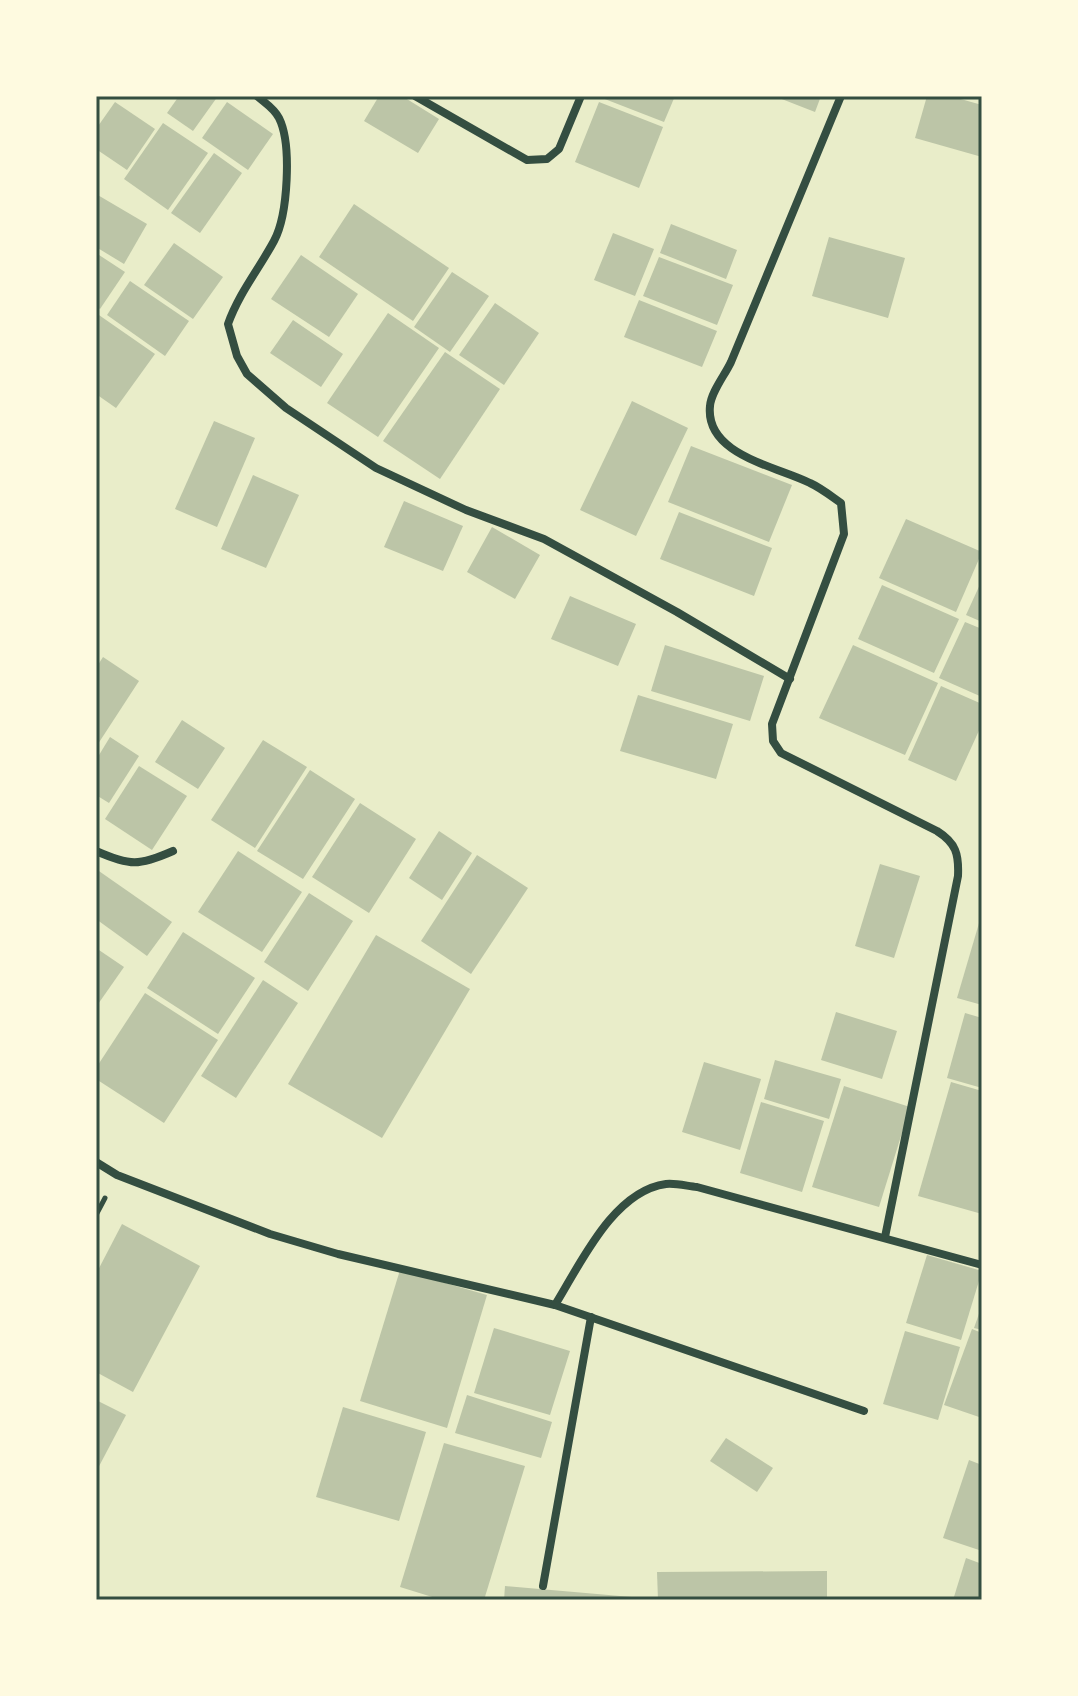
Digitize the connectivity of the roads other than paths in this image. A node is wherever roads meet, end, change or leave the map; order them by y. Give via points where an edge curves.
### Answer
1 (257, 96) edge
2 (415, 96) edge
3 (581, 96) edge
4 (841, 96) edge
5 (790, 679) junction
6 (96, 851) edge
7 (173, 851) dead end
8 (96, 1162) edge
9 (885, 1237) junction
10 (982, 1265) edge
11 (555, 1305) junction
12 (591, 1317) junction
13 (864, 1411) dead end
14 (543, 1586) dead end

1 - 5 street via 280,120 285,202 276,239 228,324 247,374 286,408 376,468 544,539
2 - 3 street via 527,160 547,159 559,149
4 - 5 street via 710,404 718,439 841,503 844,534
5 - 9 street via 772,724 773,741 781,753 937,831 959,854
6 - 7 street via 124,864 148,863
8 - 11 street via 270,1234
9 - 10 street
9 - 11 street via 697,1187 667,1184 646,1190 603,1227
11 - 12 street
12 - 13 street
12 - 14 street

